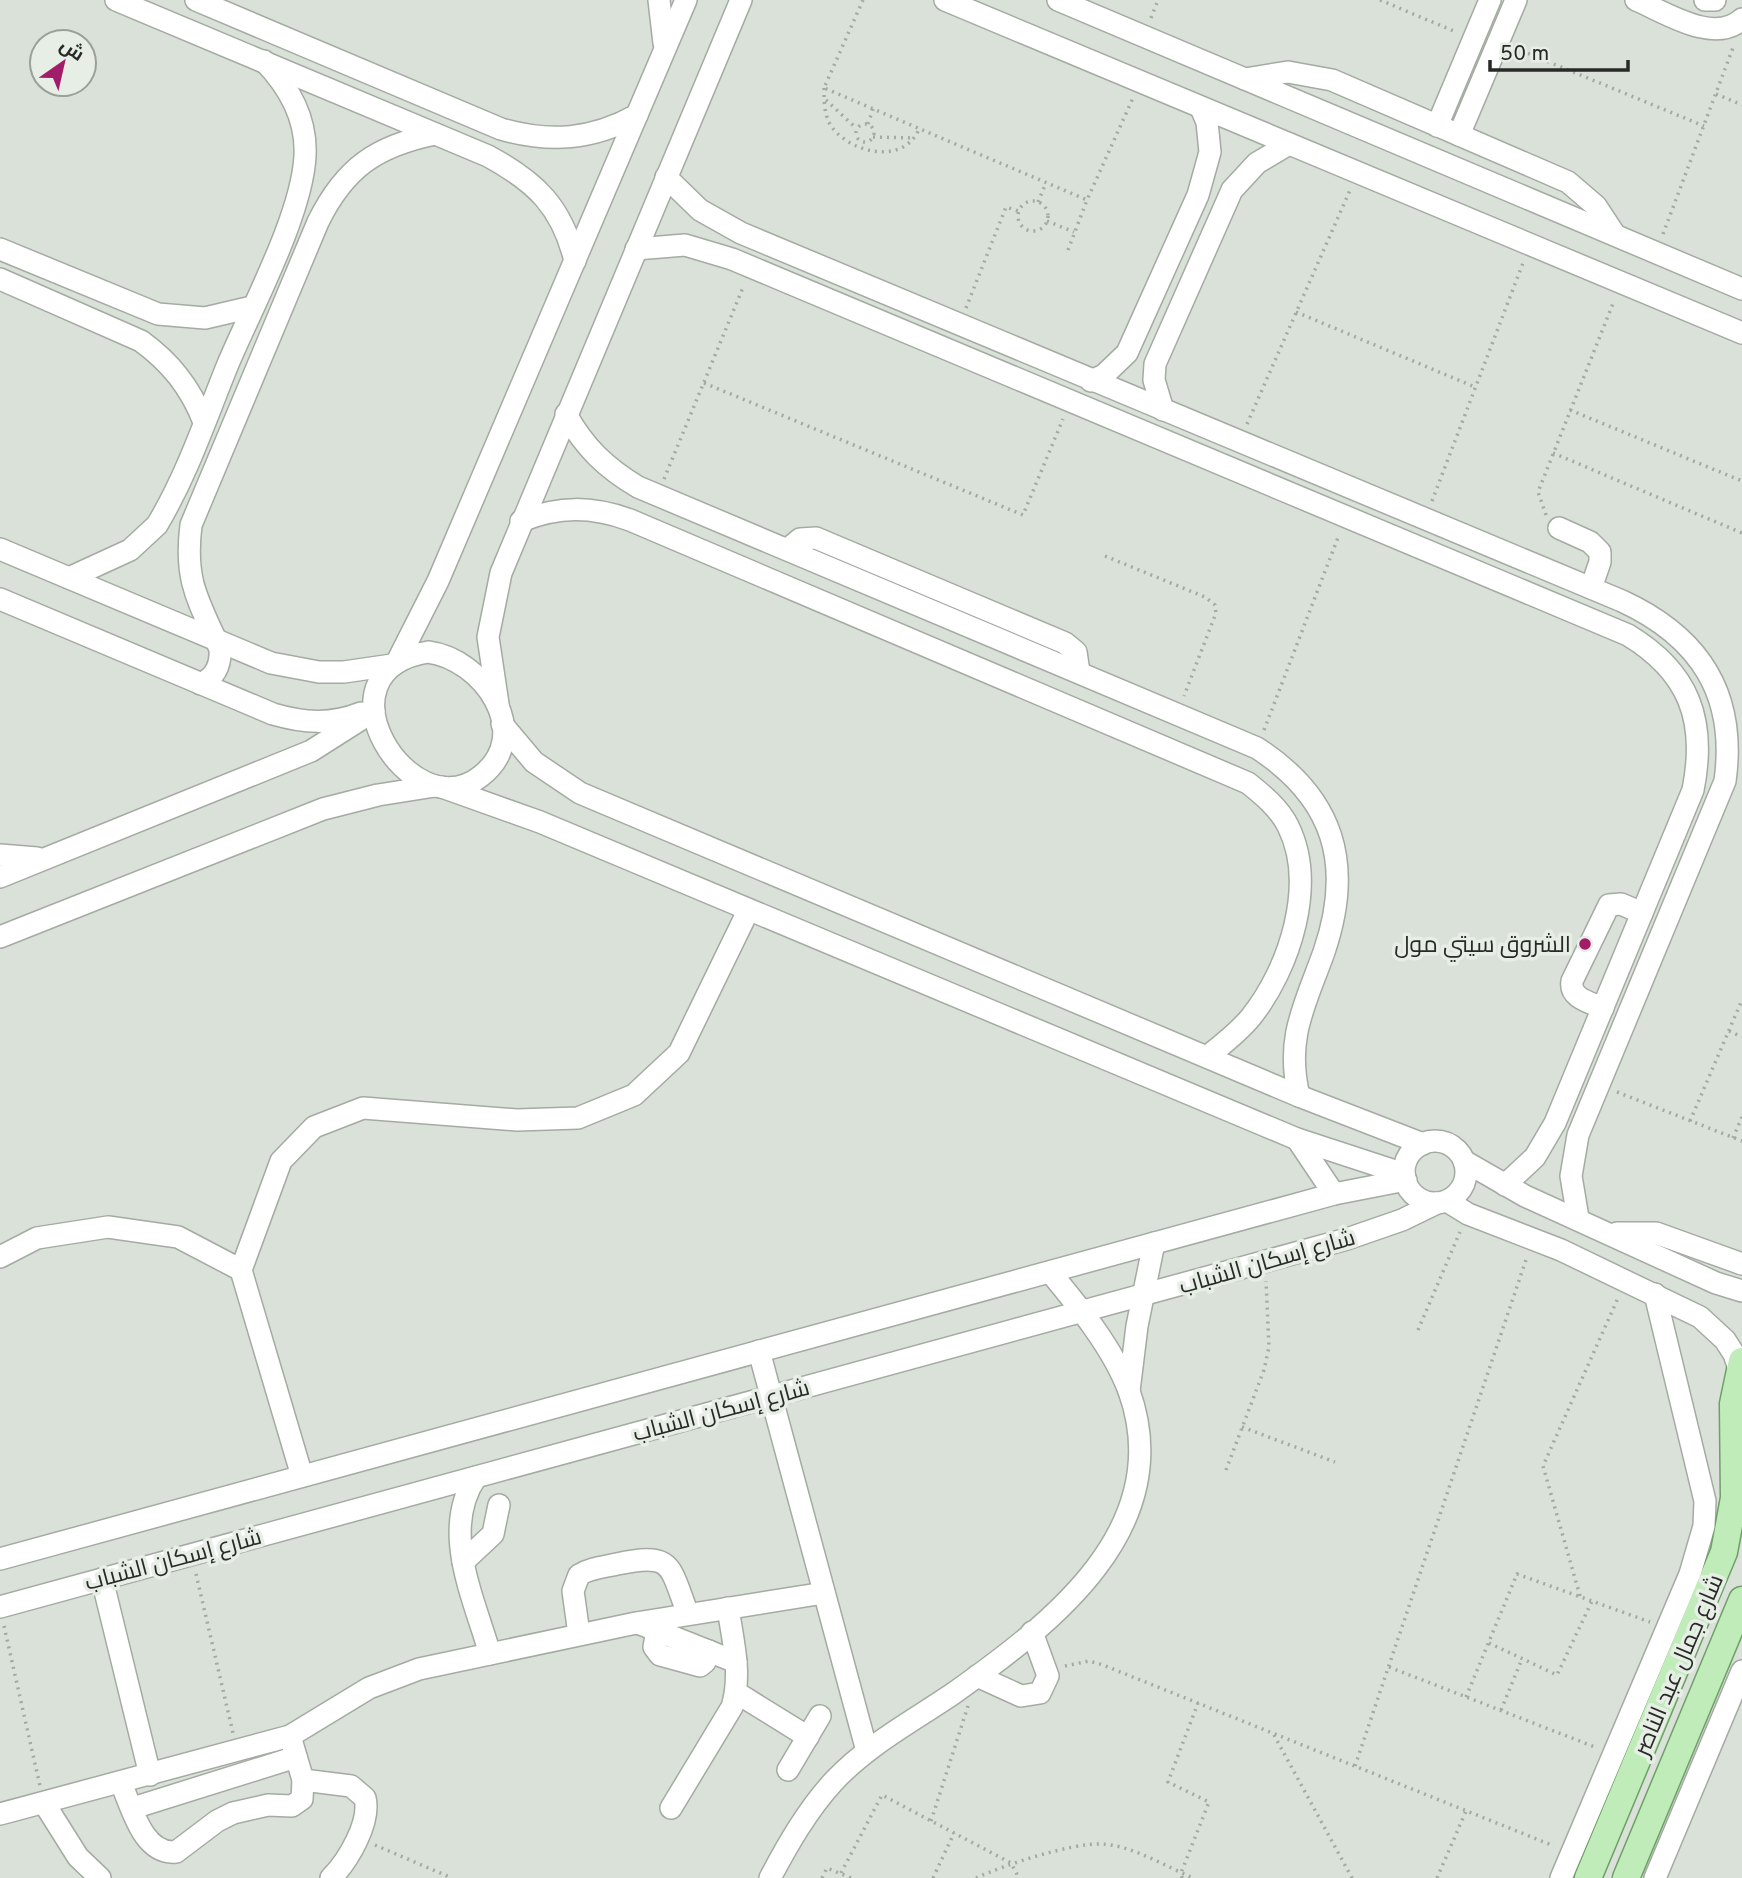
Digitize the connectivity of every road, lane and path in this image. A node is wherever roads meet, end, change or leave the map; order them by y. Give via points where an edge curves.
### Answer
1 (116, 0) edge
2 (196, 0) edge
3 (659, 0) edge
4 (686, 0) edge
5 (741, 0) edge
6 (863, 0) edge
7 (945, 0) edge
8 (1058, 0) edge
9 (1380, 0) edge
10 (1490, 0) edge
11 (1516, 0) edge
12 (1636, 0) edge
13 (1705, 0) edge
14 (1715, 0) edge
15 (1740, 28) edge
16 (1474, 39) junction
17 (1499, 41) junction
18 (665, 49) junction
19 (264, 61) junction
20 (1245, 79) junction
21 (1140, 82) junction
22 (824, 88) junction
23 (1716, 94) junction
24 (824, 98) junction
25 (1742, 105) edge
26 (1201, 108) junction
27 (873, 109) junction
28 (637, 115) junction
29 (867, 124) junction
30 (1437, 126) junction
31 (1704, 126) junction
32 (500, 129) junction
33 (856, 129) junction
34 (919, 129) junction
35 (435, 134) junction
36 (1459, 135) junction
37 (873, 137) junction
38 (915, 138) junction
39 (861, 142) junction
40 (1289, 144) junction
41 (858, 148) junction
42 (488, 156) junction
43 (1357, 173) junction
44 (666, 177) junction
45 (1046, 183) junction
46 (298, 196) junction
47 (1087, 200) junction
48 (1038, 202) junction
49 (325, 208) junction
50 (1018, 211) junction
51 (1047, 221) junction
52 (1074, 232) junction
53 (1615, 235) junction
54 (1530, 245) junction
55 (636, 248) junction
56 (0, 249) edge
57 (1068, 250) dead end
58 (1656, 252) junction
59 (575, 261) junction
60 (752, 267) junction
61 (0, 279) edge
62 (1621, 283) junction
63 (1742, 289) edge
64 (136, 306) junction
65 (253, 307) junction
66 (1296, 312) junction
67 (959, 326) junction
68 (124, 332) junction
69 (1742, 333) edge
70 (1091, 381) junction
71 (704, 383) junction
72 (1475, 388) junction
73 (1070, 401) junction
74 (1163, 410) junction
75 (1570, 410) junction
76 (566, 414) junction
77 (204, 422) junction
78 (1240, 442) junction
79 (1553, 453) junction
80 (1742, 481) edge
81 (174, 492) junction
82 (657, 495) junction
83 (199, 502) junction
84 (1346, 517) junction
85 (1426, 519) junction
86 (521, 521) junction
87 (1559, 528) joint
88 (1742, 533) edge
89 (0, 549) edge
90 (1105, 556) dead end
91 (69, 578) junction
92 (1591, 588) junction
93 (0, 599) edge
94 (216, 641) junction
95 (395, 663) junction
96 (201, 684) junction
97 (374, 710) junction
98 (500, 714) junction
99 (1178, 714) junction
100 (1257, 748) junction
101 (439, 787) junction
102 (0, 855) edge
103 (43, 859) junction
104 (0, 877) edge
105 (748, 911) junction
106 (1642, 913) junction
107 (0, 937) edge
108 (1742, 1000) edge
109 (1603, 1008) junction
110 (1729, 1031) junction
111 (1742, 1037) edge
112 (1208, 1056) junction
113 (1599, 1085) junction
114 (1299, 1096) junction
115 (1742, 1117) edge
116 (1690, 1121) junction
117 (1733, 1138) junction
118 (1297, 1139) junction
119 (1742, 1141) edge
120 (1423, 1144) junction
121 (1464, 1161) junction
122 (1405, 1177) junction
123 (1505, 1185) junction
124 (1334, 1194) junction
125 (1442, 1202) junction
126 (1468, 1214) junction
127 (1578, 1218) junction
128 (1611, 1233) junction
129 (1533, 1239) junction
130 (1153, 1244) junction
131 (0, 1257) edge
132 (1265, 1262) junction
133 (1742, 1264) edge
134 (241, 1270) junction
135 (1050, 1272) junction
136 (1698, 1274) junction
137 (1626, 1280) junction
138 (1742, 1291) edge
139 (1655, 1294) junction
140 (1143, 1295) junction
141 (1683, 1308) junction
142 (1081, 1312) junction
143 (1418, 1330) dead end
144 (759, 1351) junction
145 (1740, 1383) edge
146 (1129, 1391) junction
147 (771, 1397) junction
148 (1242, 1427) junction
149 (1335, 1462) dead end
150 (1226, 1469) dead end
151 (302, 1476) junction
152 (476, 1477) junction
153 (499, 1505) dead end
154 (1736, 1523) edge
155 (191, 1555) junction
156 (0, 1559) edge
157 (463, 1562) junction
158 (102, 1579) junction
159 (824, 1593) junction
160 (1580, 1596) junction
161 (1742, 1600) edge
162 (1592, 1601) junction
163 (0, 1606) edge
164 (728, 1608) junction
165 (688, 1614) junction
166 (636, 1623) junction
167 (1667, 1629) junction
168 (1032, 1632) junction
169 (579, 1634) junction
170 (1489, 1643) junction
171 (490, 1654) junction
172 (1522, 1659) junction
173 (736, 1662) junction
174 (1389, 1667) junction
175 (1046, 1670) junction
176 (1742, 1671) edge
177 (977, 1676) junction
178 (737, 1693) junction
179 (1466, 1697) junction
180 (1198, 1703) junction
181 (1501, 1710) junction
182 (820, 1716) dead end
183 (1273, 1733) junction
184 (290, 1736) junction
185 (808, 1737) junction
186 (867, 1751) junction
187 (237, 1753) junction
188 (1614, 1754) junction
189 (296, 1757) junction
190 (1355, 1766) junction
191 (788, 1770) dead end
192 (150, 1775) junction
193 (303, 1780) junction
194 (121, 1783) junction
195 (44, 1803) junction
196 (133, 1808) junction
197 (671, 1808) dead end
198 (1466, 1811) junction
199 (0, 1814) edge
200 (931, 1821) junction
201 (954, 1833) junction
202 (357, 1838) junction
203 (1571, 1853) junction
204 (1011, 1863) junction
205 (841, 1873) junction
206 (1182, 1875) edge
207 (100, 1878) edge
208 (331, 1878) edge
209 (451, 1878) edge
210 (769, 1878) edge
211 (822, 1878) edge
212 (851, 1878) edge
213 (933, 1878) edge
214 (976, 1878) edge
215 (1019, 1878) edge
216 (1193, 1878) edge
217 (1352, 1878) edge
218 (1437, 1878) edge
219 (1561, 1878) edge
220 (1588, 1878) edge
221 (1626, 1878) edge
222 (1655, 1878) edge

1 - 19 street
2 - 32 street
3 - 18 street
4 - 18 street
5 - 44 street
6 - 22 path
7 - 21 street
8 - 20 street
9 - 16 path
10 - 16 street
11 - 17 street
12 - 15 street via 1710,29
13 - 14 street
15 - 23 path
16 - 30 street
17 - 31 path
17 - 36 street
18 - 28 street
19 - 35 street
19 - 46 street via 282,80 303,129 305,155
20 - 30 street via 1288,72 1311,74
20 - 53 street
21 - 26 street
21 - 47 path
22 - 24 path
22 - 27 path
23 - 25 path
23 - 31 path
24 - 33 path
24 - 41 path via 830,124
26 - 40 street
26 - 70 street via 1210,152 1198,195 1127,353
27 - 29 path
27 - 34 path
28 - 32 street via 585,137 528,137
28 - 59 street
29 - 33 path
29 - 37 path
30 - 36 street
31 - 58 path
32 - 42 street via 501,142
33 - 39 path
34 - 38 path
34 - 45 path
35 - 42 street
35 - 49 street via 377,152 352,171
36 - 53 street via 1568,182 1596,206
37 - 38 path
37 - 39 path
38 - 41 path via 895,151
39 - 41 path
40 - 43 street
40 - 74 street via 1243,175 1223,206 1158,357 1154,380
42 - 59 street via 538,189 569,235
43 - 54 street
43 - 66 path
44 - 55 street
44 - 67 street via 719,223
45 - 47 path
45 - 48 path
46 - 49 street via 314,196
46 - 65 street
47 - 52 path
48 - 50 path via 1027,202
48 - 51 path via 1046,210
49 - 83 street
50 - 51 path via 1019,222 1028,230 1039,230
50 - 67 path via 1006,207
51 - 52 path
52 - 57 path
53 - 58 street
54 - 62 street
54 - 72 path
55 - 60 street via 685,245
55 - 76 street
56 - 64 street
58 - 63 street
59 - 95 street via 438,581
60 - 71 path
60 - 73 street
61 - 68 street
62 - 69 street
62 - 75 path
64 - 65 street via 181,318 205,318
64 - 68 street via 137,319
65 - 77 street
66 - 72 path
66 - 78 path
67 - 70 street
68 - 77 street via 173,368
70 - 74 street
71 - 73 path via 1023,515
71 - 82 path
72 - 85 path
73 - 84 street
74 - 78 street
75 - 79 path
75 - 80 path
76 - 82 street via 603,464
76 - 86 street
77 - 81 street
78 - 85 street
79 - 87 path via 1538,492 1548,518
79 - 88 path
81 - 83 street via 183,501
81 - 91 street via 145,539
82 - 99 street
83 - 94 street via 191,524 190,573 195,596
84 - 100 path
84 - 106 street via 1628,635 1653,650 1674,672 1698,729 1699,760 1693,790
85 - 92 street
86 - 98 street via 501,573 488,637
86 - 112 street via 565,508 588,508 630,520 1248,783 1287,823 1298,849 1297,905 1281,967 1268,993 1251,1017
87 - 92 street via 1600,552
89 - 91 street
90 - 99 path via 1215,605 1216,613
91 - 94 street
92 - 113 street via 1649,613 1690,646 1716,689 1728,736 1725,781
93 - 96 street
94 - 95 street via 295,669 344,672
94 - 96 street via 219,666
95 - 97 street via 379,682
95 - 98 street via 428,652 445,654 475,672 489,687
96 - 97 street via 273,714 313,723
97 - 101 street via 392,757
97 - 103 street via 311,751
98 - 101 street via 502,741 488,771 459,787
98 - 112 street via 534,762 580,793
99 - 100 street
100 - 114 street via 1287,767 1309,790 1325,817 1335,848 1338,879 1333,914 1294,1042
101 - 105 street via 540,822
101 - 107 street via 378,795 323,809
102 - 103 street
103 - 104 street
105 - 118 street
105 - 134 street via 679,1053 634,1094 578,1118 517,1120 363,1108 314,1127 281,1161
106 - 109 street
106 - 109 street via 1621,904 1609,905 1572,981 1575,995
108 - 110 path
109 - 123 street via 1546,1141
110 - 111 path
110 - 116 path
112 - 114 street
113 - 116 path
113 - 127 street via 1573,1155 1571,1176
114 - 120 street
115 - 117 path
116 - 117 path
117 - 119 path
118 - 122 street
118 - 124 street
120 - 121 street via 1443,1142
120 - 122 street via 1409,1156
121 - 123 street
121 - 125 street via 1461,1189
122 - 124 street, شارع إسكان الشباب
122 - 125 street via 1419,1199
123 - 127 street
124 - 130 street, شارع إسكان الشباب
125 - 126 street
125 - 132 street, شارع إسكان الشباب via 1381,1228
126 - 129 street
126 - 143 path
127 - 128 street
128 - 133 street via 1656,1233
128 - 136 street
129 - 137 street
129 - 174 path
130 - 135 street, شارع إسكان الشباب
130 - 140 street
131 - 134 street via 37,1238 108,1227 178,1237
132 - 140 street, شارع إسكان الشباب
132 - 148 path via 1269,1347
134 - 151 street
135 - 142 street
135 - 144 street, شارع إسكان الشباب
136 - 138 street
136 - 141 street via 1696,1293
137 - 139 street
137 - 160 path via 1543,1466
139 - 141 street
139 - 167 street via 1704,1501 1699,1550
140 - 142 street, شارع إسكان الشباب
140 - 146 street
141 - 145 street via 1725,1340 1739,1369
142 - 146 street
142 - 147 street, شارع إسكان الشباب
144 - 147 street
144 - 151 street, شارع إسكان الشباب
145 - 154 main road, شارع جمال عبد الناصر
146 - 168 street via 1138,1442 1130,1507 1115,1543 1094,1573
147 - 152 street, شارع إسكان الشباب
147 - 159 street
148 - 149 path
148 - 150 path
151 - 156 street, شارع إسكان الشباب
152 - 155 street, شارع إسكان الشباب
152 - 157 street via 464,1493 459,1515
153 - 157 street via 493,1534
154 - 220 main road, شارع جمال عبد الناصر
155 - 158 street, شارع إسكان الشباب
155 - 187 path
157 - 171 street
158 - 163 street, شارع إسكان الشباب
158 - 192 street
159 - 164 street
159 - 186 street
160 - 162 path
160 - 170 path via 1517,1574
161 - 221 main road, شارع جمال عبد الناصر
162 - 167 path
162 - 172 path via 1556,1675
163 - 195 path
164 - 165 street
164 - 173 street
165 - 166 street
165 - 169 street via 672,1571 660,1560 644,1558 579,1575 573,1585
166 - 169 street
166 - 173 street
167 - 188 street
168 - 175 street
168 - 177 street
169 - 171 street
170 - 172 path
170 - 179 path
171 - 184 street via 393,1677
172 - 181 path
173 - 178 street
174 - 179 path
174 - 190 path
175 - 177 street via 1044,1689 1028,1697
175 - 180 path via 1089,1661
176 - 222 street
177 - 186 street
177 - 200 path
178 - 185 street
178 - 197 street
179 - 181 path
180 - 183 path
180 - 206 path via 1168,1782 1209,1802
181 - 188 path
182 - 185 street
183 - 190 path
183 - 217 path
184 - 187 street
184 - 189 street
185 - 191 street
186 - 210 street via 834,1781 808,1814
187 - 192 street
188 - 203 street
189 - 193 street
189 - 196 street
190 - 198 path
192 - 194 street
193 - 196 street via 304,1793 298,1803 233,1813 176,1852 154,1847
193 - 202 street via 351,1786 362,1793 366,1811
194 - 195 street
194 - 196 street
195 - 199 street
195 - 207 street via 78,1857
198 - 203 path
198 - 218 path
200 - 201 path
200 - 205 path via 882,1795
201 - 204 path
201 - 213 path
202 - 208 street
202 - 209 path
203 - 219 street
204 - 206 path via 1102,1844
204 - 214 path
204 - 215 path
205 - 211 path via 827,1867
205 - 212 path
206 - 216 path

